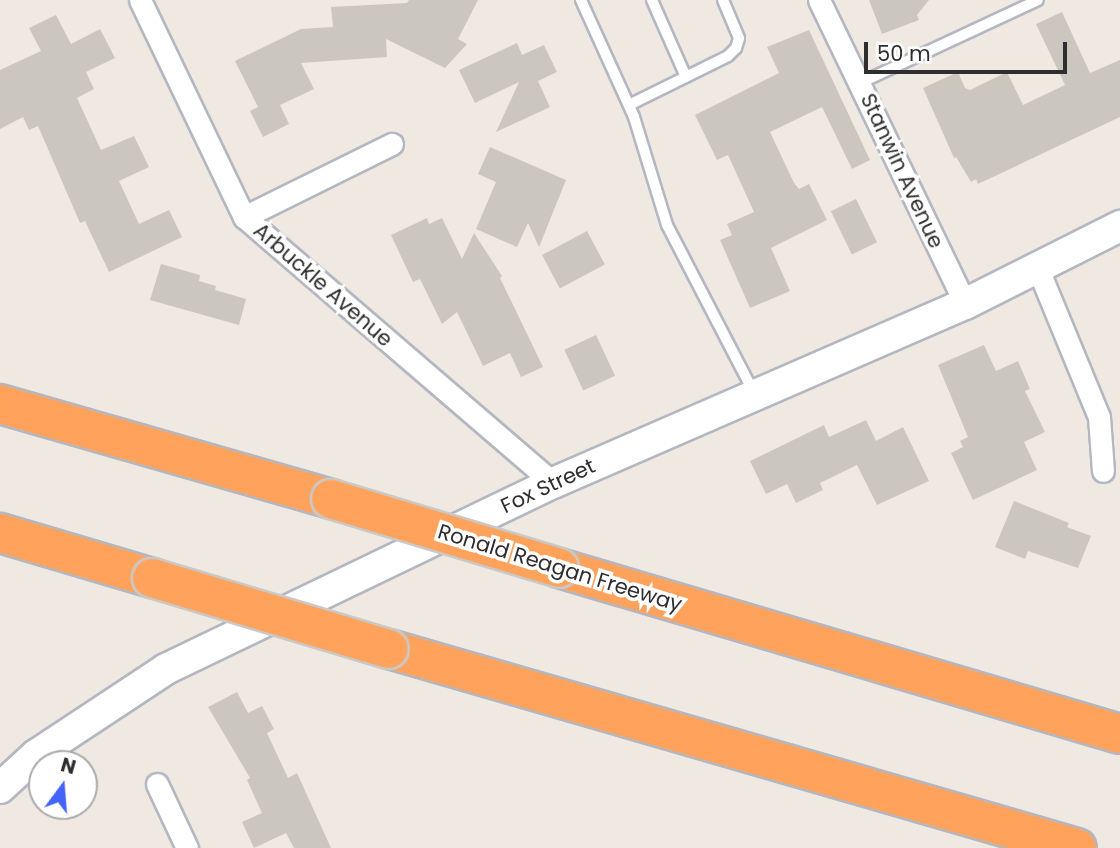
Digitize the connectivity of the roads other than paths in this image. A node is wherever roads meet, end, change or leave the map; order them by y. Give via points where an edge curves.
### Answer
1 (140, 0) edge
2 (581, 0) edge
3 (652, 0) edge
4 (723, 0) edge
5 (819, 0) edge
6 (1038, 0) edge
7 (685, 77) junction
8 (860, 83) junction
9 (629, 105) junction
10 (392, 144) dead end
11 (244, 217) junction
12 (1120, 226) edge
13 (1038, 269) junction
14 (965, 304) junction
15 (755, 395) junction
16 (0, 404) edge
17 (1103, 471) dead end
18 (552, 483) junction
19 (0, 533) edge
20 (1120, 734) edge
21 (158, 784) dead end
22 (0, 788) edge
23 (187, 848) edge
24 (1077, 848) edge

1 - 11 street, Arbuckle Avenue
2 - 9 lane
3 - 7 lane
4 - 7 lane via 739,38 736,48
5 - 8 street, Stanwin Avenue
6 - 8 lane
7 - 9 lane
8 - 14 street, Stanwin Avenue
9 - 15 lane via 667,225
10 - 11 street
11 - 18 street, Arbuckle Avenue
12 - 13 main road, Fox Street
13 - 14 main road, Fox Street
13 - 17 street via 1099,417
14 - 15 main road, Fox Street
15 - 18 main road, Fox Street
16 - 20 highway, Ronald Reagan Freeway, bridge
18 - 22 main road, Fox Street via 166,668 36,755
19 - 24 highway, bridge
21 - 23 street

